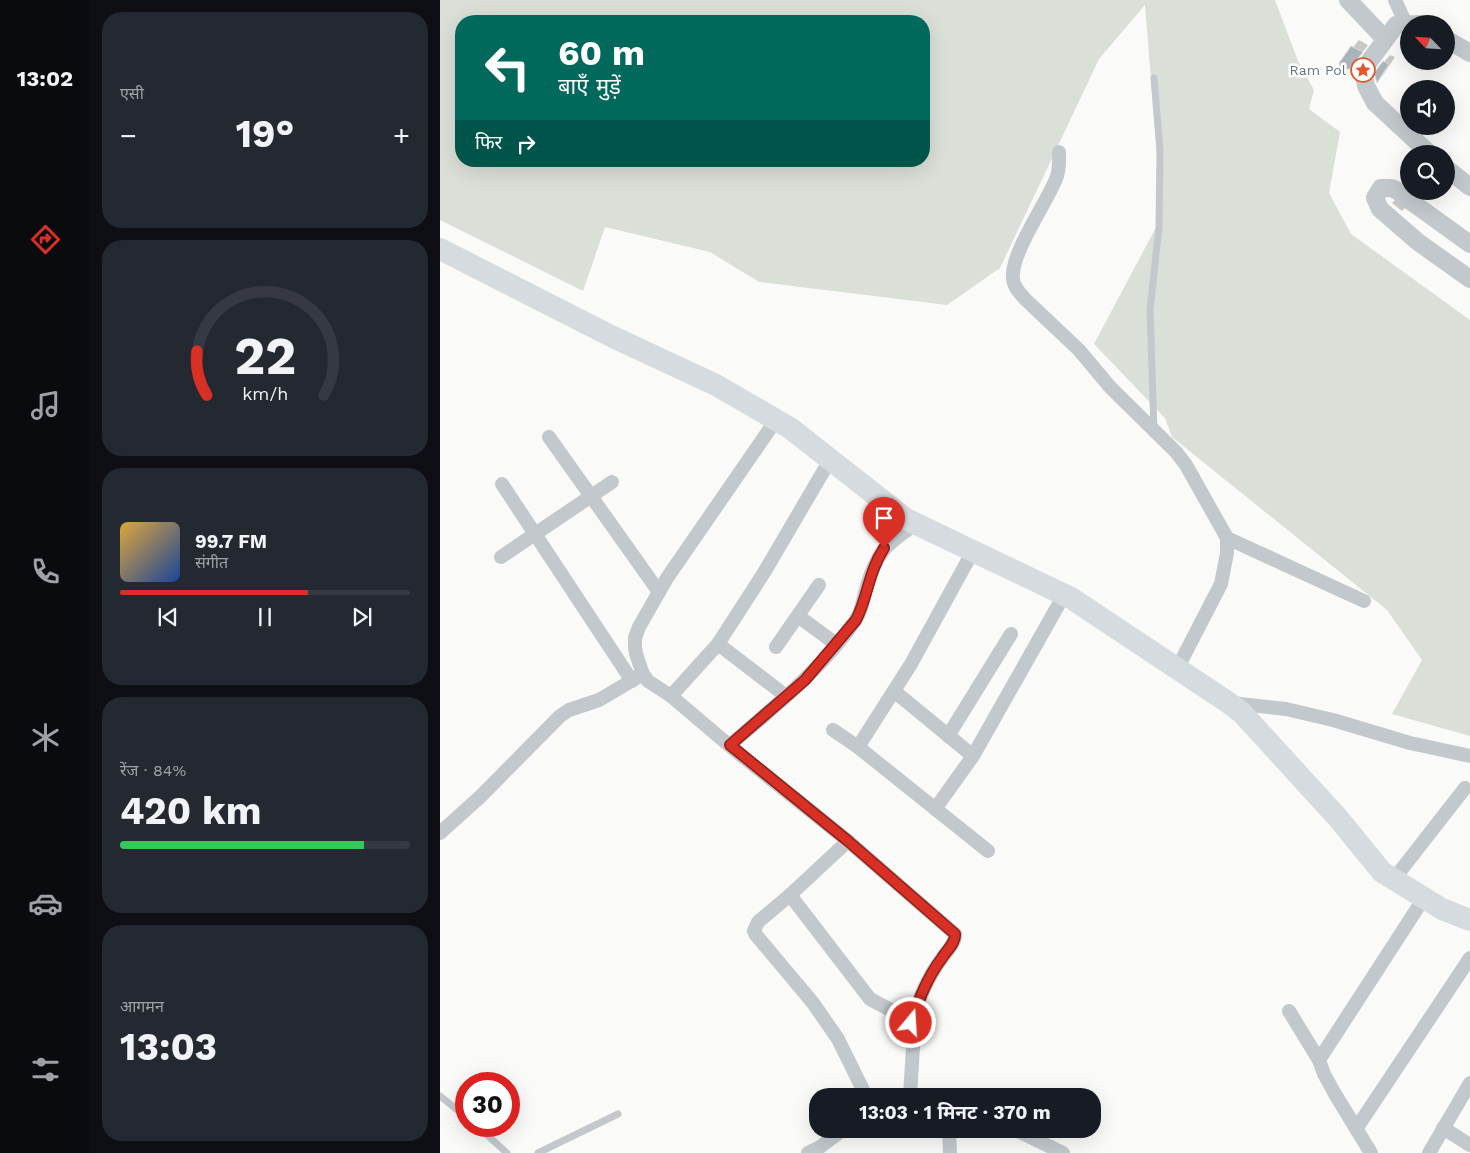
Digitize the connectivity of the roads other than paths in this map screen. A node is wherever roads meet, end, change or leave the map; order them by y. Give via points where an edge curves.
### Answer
1 (1348, 0) edge
2 (1396, 0) edge
3 (1406, 15) edge
4 (1400, 25) edge
5 (1385, 40) junction
6 (1455, 44) edge
7 (1470, 53) edge
8 (1154, 78) dead end
9 (1420, 145) edge
10 (1059, 152) dead end
11 (1455, 175) edge
12 (1470, 187) edge
13 (1470, 244) edge
14 (440, 249) edge
15 (1470, 279) edge
16 (776, 420) junction
17 (1154, 430) junction
18 (549, 437) dead end
19 (830, 460) junction
20 (612, 482) dead end
21 (502, 484) dead end
22 (592, 497) junction
23 (916, 524) junction
24 (534, 534) junction
25 (1227, 538) junction
26 (972, 551) junction
27 (501, 557) dead end
28 (819, 585) dead end
29 (659, 592) junction
30 (1064, 595) junction
31 (1364, 601) dead end
32 (798, 616) junction
33 (1011, 634) dead end
34 (718, 644) junction
35 (836, 644) junction
36 (776, 648) dead end
37 (1177, 669) junction
38 (638, 677) junction
39 (894, 691) junction
40 (671, 696) junction
41 (786, 696) junction
42 (1229, 703) junction
43 (833, 730) dead end
44 (948, 736) junction
45 (730, 745) junction
46 (858, 747) junction
47 (973, 756) junction
48 (1470, 756) edge
49 (1465, 788) dead end
50 (935, 809) junction
51 (440, 833) edge
52 (848, 841) junction
53 (988, 851) dead end
54 (1394, 879) junction
55 (790, 895) junction
56 (1424, 898) junction
57 (1470, 920) edge
58 (1470, 958) edge
59 (1289, 1011) dead end
60 (911, 1023) junction
61 (1319, 1060) junction
62 (1470, 1083) edge
63 (862, 1088) edge
64 (910, 1088) edge
65 (440, 1096) edge
66 (455, 1108) edge
67 (618, 1114) dead end
68 (1356, 1128) junction
69 (1443, 1128) junction
70 (490, 1137) edge
71 (830, 1138) edge
72 (949, 1138) edge
73 (1032, 1138) edge
74 (1470, 1145) edge
75 (508, 1153) edge
76 (538, 1153) edge
77 (808, 1153) edge
78 (950, 1153) edge
79 (1063, 1153) edge
80 (1371, 1153) edge
81 (1429, 1153) edge

1 - 5 street
2 - 3 street
4 - 5 street via 1396,25
5 - 9 street via 1363,70 1366,86 1375,103
6 - 7 street
8 - 17 lane via 1160,151 1160,227 1150,310
10 - 17 street via 1057,177 1021,248 1013,274 1014,282 1025,299 1079,350 1110,387
11 - 12 street
13 - 15 street via 1396,189 1381,188 1375,198 1380,208 1418,242
14 - 16 main road via 716,385
16 - 19 main road
16 - 29 street
17 - 25 street via 1186,465
18 - 22 street
19 - 23 main road
19 - 34 street
20 - 22 street
21 - 24 street
22 - 24 street
22 - 29 street
23 - 26 main road
23 - 35 street via 884,548 873,568 856,620
24 - 27 street
24 - 38 street
25 - 31 street
25 - 37 street via 1221,584
26 - 30 main road
26 - 39 street
28 - 32 street
29 - 38 street via 635,638
30 - 37 main road
30 - 47 street
32 - 35 street
32 - 36 street
33 - 44 street
34 - 40 street
34 - 41 street
35 - 41 street via 805,680
37 - 42 main road
38 - 40 street
38 - 51 street via 599,700 560,716
39 - 44 street
39 - 46 street
40 - 45 street
41 - 45 street
42 - 48 street via 1286,708 1410,743
42 - 54 main road via 1242,713 1338,818 1382,872
43 - 46 street
44 - 47 street
45 - 52 street
46 - 50 street
47 - 50 street
49 - 54 street
50 - 53 street
52 - 55 street
52 - 60 street via 955,934 952,944 925,984
54 - 56 main road
55 - 60 street via 870,999
55 - 63 street via 758,922 754,931 838,1039
56 - 57 main road
56 - 61 street
58 - 68 street
59 - 61 street
60 - 64 street via 914,1031
61 - 68 street via 1334,1094
62 - 69 street
65 - 66 lane
67 - 76 lane
68 - 80 street
69 - 74 street
69 - 81 street
70 - 75 lane
71 - 77 street
72 - 78 street
73 - 79 street

